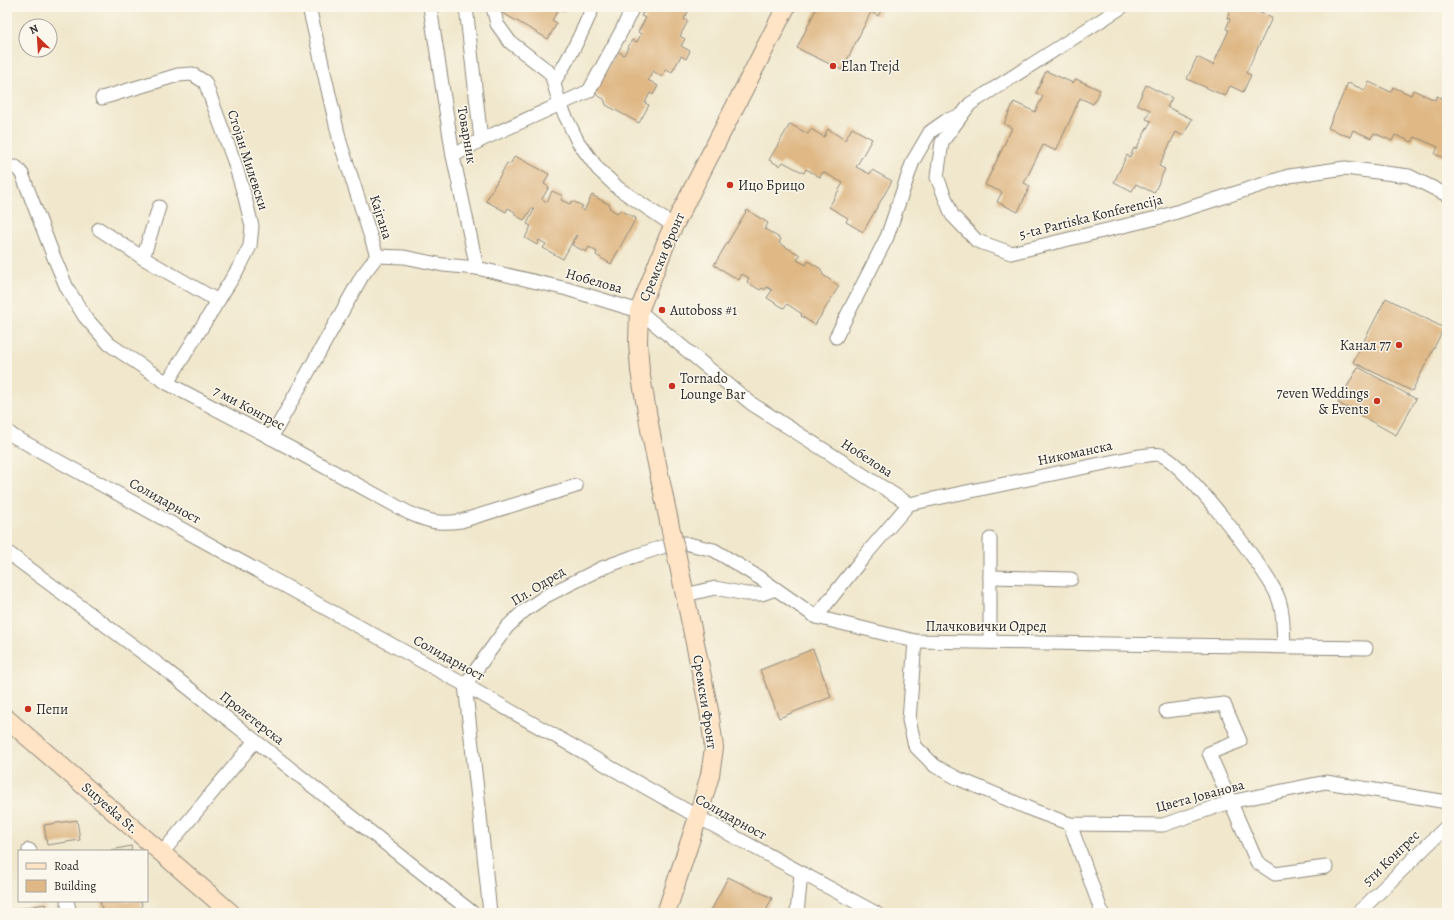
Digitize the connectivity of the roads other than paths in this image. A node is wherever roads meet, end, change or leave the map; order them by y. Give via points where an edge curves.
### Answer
1 (309, 7) edge
2 (430, 7) edge
3 (466, 7) edge
4 (493, 7) edge
5 (593, 7) edge
6 (633, 7) edge
7 (786, 7) edge
8 (1122, 7) edge
9 (554, 82) junction
10 (102, 98) dead end
11 (560, 105) junction
12 (962, 115) junction
13 (481, 140) junction
14 (453, 156) junction
15 (7, 168) edge
16 (1447, 195) edge
17 (159, 207) dead end
18 (674, 226) junction
19 (99, 229) dead end
20 (377, 256) junction
21 (143, 258) junction
22 (477, 268) junction
23 (218, 301) junction
24 (639, 311) junction
25 (836, 337) dead end
26 (167, 383) junction
27 (7, 431) edge
28 (271, 438) junction
29 (576, 486) dead end
30 (909, 504) junction
31 (990, 539) dead end
32 (7, 552) edge
33 (632, 557) joint
34 (990, 577) junction
35 (1071, 579) dead end
36 (776, 589) junction
37 (685, 595) junction
38 (816, 617) junction
39 (915, 642) junction
40 (990, 642) junction
41 (1284, 646) junction
42 (1366, 648) dead end
43 (465, 685) junction
44 (1166, 711) dead end
45 (7, 719) edge
46 (14, 733) edge
47 (256, 741) junction
48 (1230, 802) junction
49 (1447, 802) edge
50 (698, 817) junction
51 (1070, 824) junction
52 (1447, 826) edge
53 (162, 853) junction
54 (1326, 867) dead end
55 (801, 874) junction
56 (67, 902) edge
57 (227, 912) edge
58 (70, 913) edge
59 (474, 913) edge
60 (490, 913) edge
61 (666, 913) edge
62 (797, 913) edge
63 (876, 913) edge
64 (1102, 913) edge
65 (1358, 913) edge

1 - 20 street, Кајгана via 340,142
2 - 14 street, Товарник
3 - 13 street
4 - 9 street via 497,24 510,42 548,71
5 - 9 street via 582,33
6 - 11 street via 589,92
7 - 18 street, Сремски Фронт
8 - 12 street, 5-ta Partiska Konferencija via 970,104
9 - 11 street
10 - 23 street, Стојан Милевски via 178,75 192,74 204,82 234,161 252,226 250,246
11 - 13 street
11 - 18 street via 578,142 598,169 618,188
12 - 16 street, 5-ta Partiska Konferencija via 942,142 937,177 952,215 977,241 1011,253 1161,217 1289,176 1345,168 1409,176
12 - 25 street via 947,120 930,132 913,161 886,236
13 - 14 street
14 - 22 street, Товарник
15 - 26 street, 7 ми Конгрес via 16,167 22,174 67,288 85,317 109,344
17 - 21 street
18 - 24 street, Сремски Фронт
19 - 21 street
20 - 22 street, Нобелова via 404,257 443,266
20 - 28 street, Кајгана via 362,276
21 - 23 street
22 - 24 street, Нобелова via 567,289
23 - 26 street, Стојан Милевски
24 - 30 street, Нобелова via 752,404
24 - 37 street, Сремски Фронт, bridge via 640,371
26 - 28 street, 7 ми Конгрес
27 - 43 street, Солидарност
28 - 29 street, 7 ми Конгрес via 409,514 443,524 461,521
30 - 38 street
30 - 41 street, Никоманска via 1160,454 1177,465 1212,504 1272,584 1281,609
31 - 34 street
32 - 47 street, Пролетерска via 162,667
33 - 36 street, Плачковички Одред via 668,545 684,543 698,546 714,550
33 - 43 street, Пл. Одред via 546,596 524,611 507,627
34 - 35 street
34 - 40 street
36 - 37 street via 762,594 746,594 715,588
36 - 38 street, Плачковички Одред
37 - 50 street, Сремски Фронт via 709,710 714,748 710,775
38 - 39 street, Плачковички Одред
39 - 40 street, Плачковички Одред
39 - 51 street, Цвета Јованова via 909,720 915,746 935,766 957,778
40 - 41 street, Плачковички Одред
41 - 42 street, Плачковички Одред
43 - 50 street, Солидарност
43 - 60 street
44 - 48 street via 1224,704 1240,741 1209,754
45 - 46 street, Sutyeska St.
46 - 53 street, Sutyeska St.
47 - 53 street
47 - 59 street, Пролетерска
48 - 49 street, Цвета Јованова via 1326,782
48 - 51 street, Цвета Јованова via 1163,825
48 - 54 street via 1257,862 1275,874
50 - 55 street, Солидарност
50 - 61 street, Сремски Фронт
51 - 64 street
52 - 65 street, 5ти Конгрес
53 - 57 street, Sutyeska St.
55 - 62 street
55 - 63 street, Солидарност
56 - 58 street

